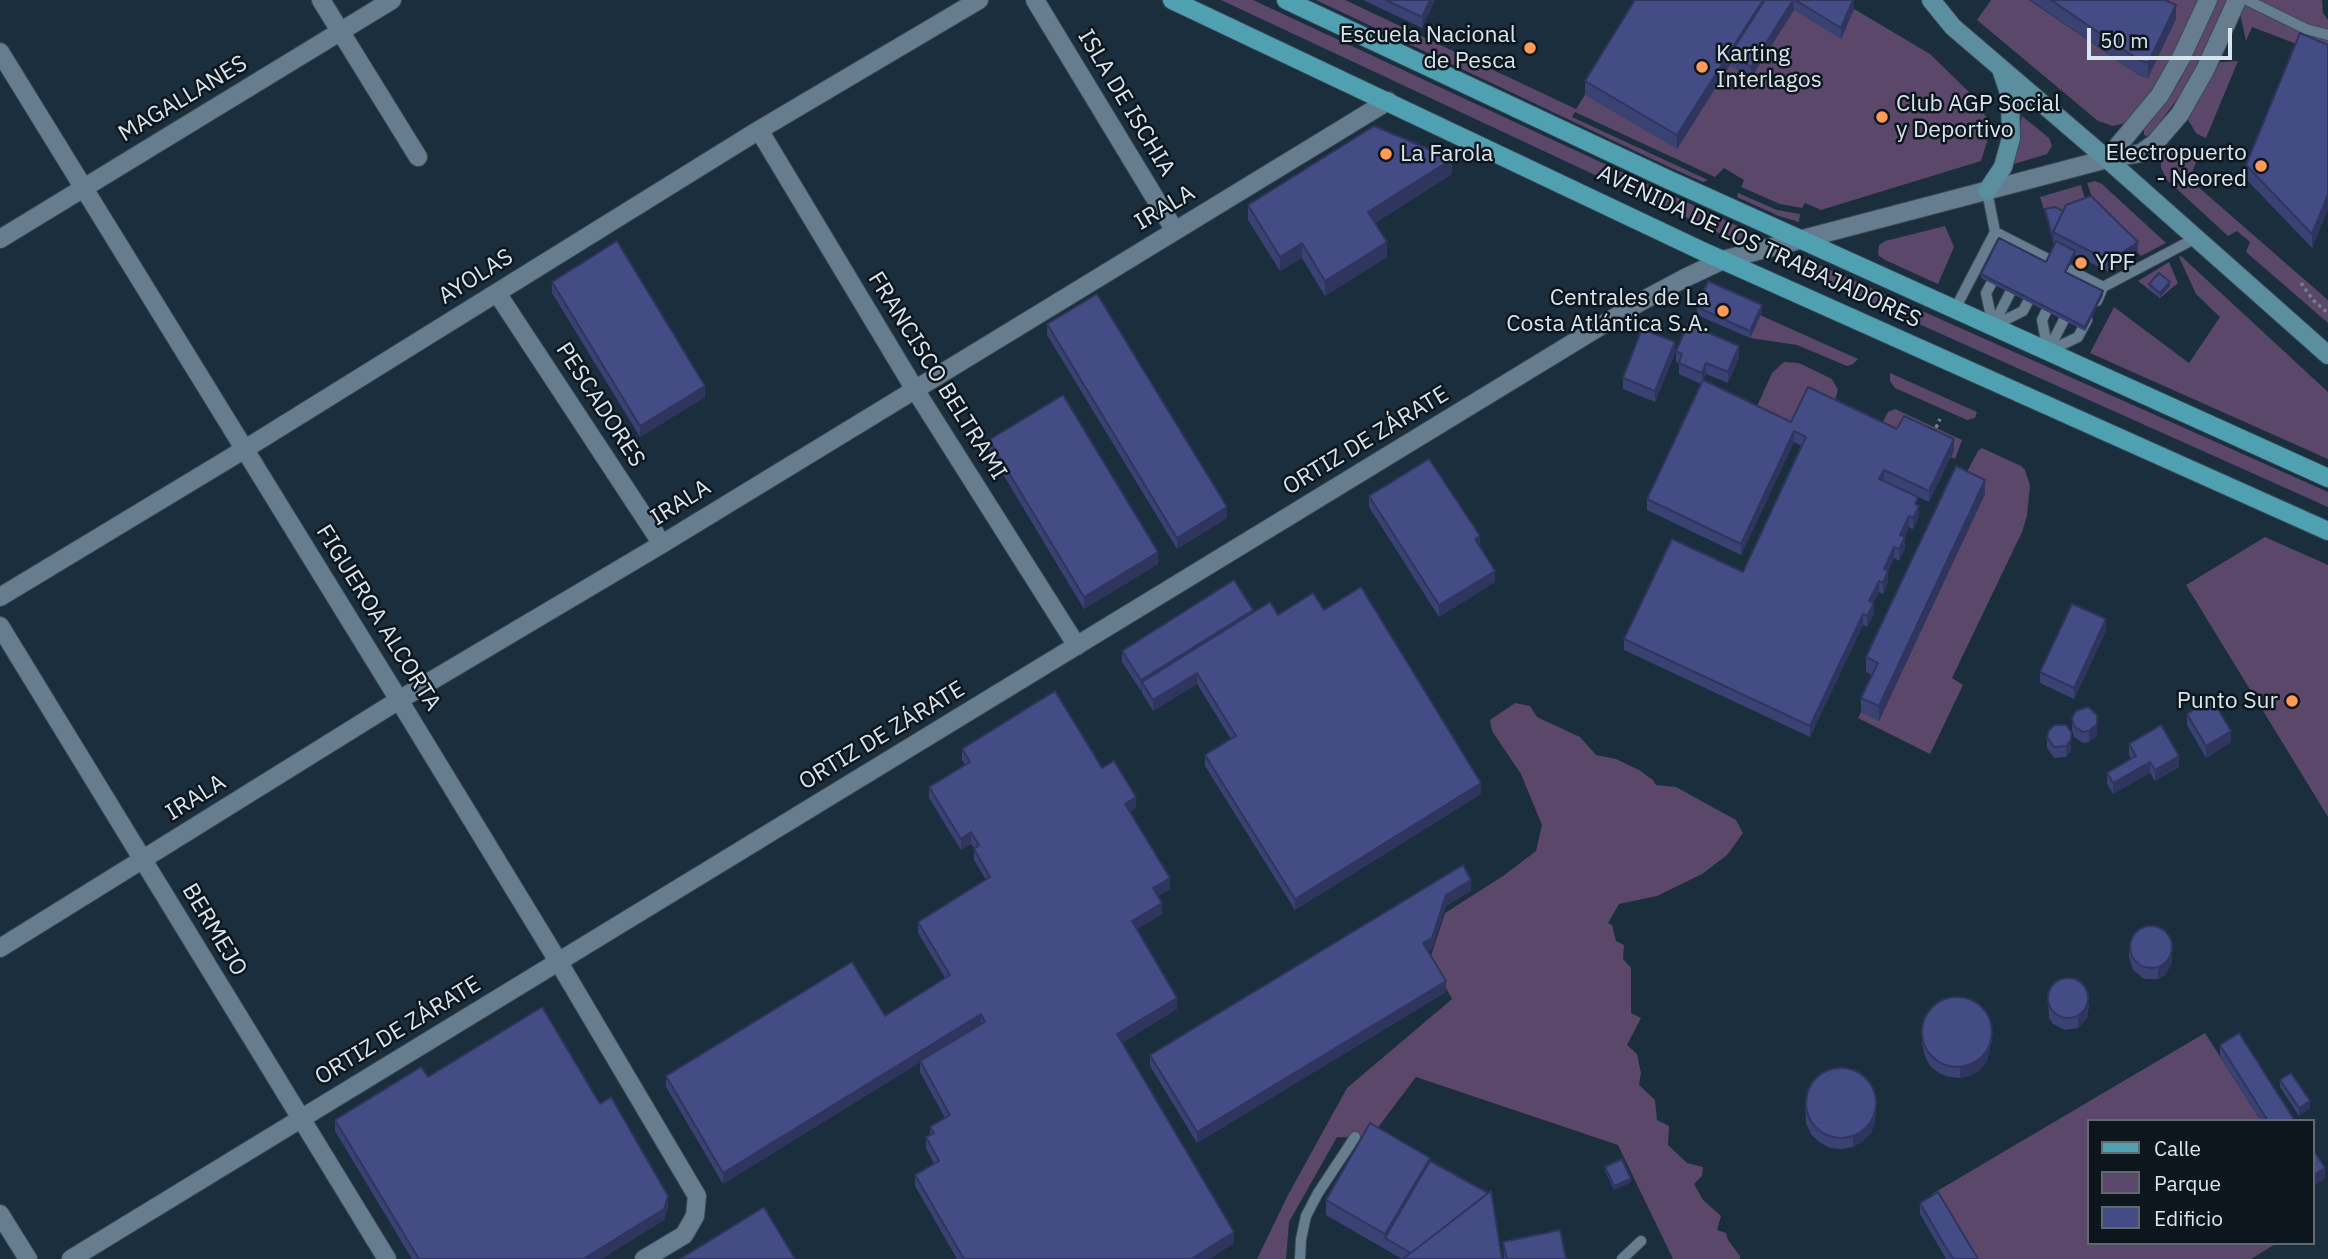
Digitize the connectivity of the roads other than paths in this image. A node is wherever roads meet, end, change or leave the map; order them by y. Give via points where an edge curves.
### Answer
1 (321, 0) edge
2 (392, 0) edge
3 (979, 0) edge
4 (1035, 0) edge
5 (1172, 0) edge
6 (1286, 0) edge
7 (1931, 0) edge
8 (2208, 0) edge
9 (2237, 0) edge
10 (2247, 0) edge
11 (341, 32) junction
12 (2328, 35) edge
13 (0, 52) edge
14 (2001, 69) junction
15 (1388, 101) junction
16 (759, 130) junction
17 (418, 157) dead end
18 (2107, 159) junction
19 (83, 188) junction
20 (1987, 191) junction
21 (1175, 231) junction
22 (1995, 232) junction
23 (2196, 238) junction
24 (0, 239) edge
25 (1802, 240) junction
26 (2013, 242) junction
27 (2031, 251) junction
28 (2008, 252) edge
29 (1723, 260) junction
30 (2049, 260) junction
31 (2026, 261) edge
32 (2002, 262) edge
33 (2068, 269) junction
34 (2044, 270) edge
35 (2021, 271) edge
36 (2039, 280) edge
37 (2104, 288) junction
38 (2081, 289) junction
39 (497, 293) junction
40 (1955, 309) junction
41 (1993, 326) junction
42 (2048, 351) junction
43 (2328, 355) edge
44 (914, 388) junction
45 (245, 449) junction
46 (2328, 478) edge
47 (2328, 531) edge
48 (662, 544) junction
49 (0, 597) edge
50 (0, 626) edge
51 (1077, 646) junction
52 (400, 700) junction
53 (143, 860) junction
54 (0, 948) edge
55 (558, 961) junction
56 (301, 1119) junction
57 (1355, 1138) dead end
58 (0, 1214) edge
59 (1641, 1241) dead end
60 (28, 1259) edge
61 (71, 1259) edge
62 (387, 1259) edge
63 (644, 1259) edge
64 (1300, 1259) edge
65 (1622, 1259) edge

1 - 11 street
2 - 11 street, MAGALLANES
3 - 16 street, AYOLAS
4 - 21 street, ISLA DE ISCHIA
5 - 15 main road, AVENIDA DE LOS TRABAJADORES
6 - 25 main road, AVENIDA DE LOS TRABAJADORES
7 - 14 main road via 1953,27
8 - 18 street via 2160,95
9 - 18 street, ORTIZ DE ZÁRATE via 2180,114 2141,153
10 - 12 lane
11 - 17 street
11 - 19 street, MAGALLANES
13 - 19 street, FIGUEROA ALCORTA
14 - 18 main road
14 - 20 main road via 2010,96 2011,138 2003,167
15 - 21 street, IRALA
15 - 29 main road, AVENIDA DE LOS TRABAJADORES
16 - 39 street, AYOLAS
16 - 44 street, FRANCISCO BELTRAMI
18 - 20 street, ORTIZ DE ZÁRATE
18 - 23 main road
19 - 24 street, MAGALLANES
19 - 45 street, FIGUEROA ALCORTA
20 - 22 lane
20 - 25 street, ORTIZ DE ZÁRATE
21 - 44 street, IRALA
22 - 26 lane
22 - 40 lane
23 - 37 lane
23 - 43 main road
25 - 29 street, ORTIZ DE ZÁRATE
25 - 40 main road, AVENIDA DE LOS TRABAJADORES
26 - 27 lane
26 - 28 lane
27 - 30 lane
27 - 31 lane
29 - 47 main road, AVENIDA DE LOS TRABAJADORES
29 - 51 street, ORTIZ DE ZÁRATE via 1640,302
30 - 33 lane
30 - 34 lane
32 - 41 lane via 1986,293
33 - 38 lane
33 - 42 lane via 2042,320
35 - 41 lane
36 - 41 lane via 2023,311
37 - 38 lane
37 - 42 lane via 2078,337
38 - 42 lane
39 - 45 street, AYOLAS
39 - 48 street, PESCADORES
40 - 41 main road, AVENIDA DE LOS TRABAJADORES
41 - 42 main road, AVENIDA DE LOS TRABAJADORES
42 - 46 main road, AVENIDA DE LOS TRABAJADORES
44 - 48 street, IRALA
44 - 51 street, FRANCISCO BELTRAMI
45 - 49 street, AYOLAS
45 - 52 street, FIGUEROA ALCORTA
48 - 52 street, IRALA
50 - 53 street, BERMEJO
51 - 55 street, ORTIZ DE ZÁRATE
52 - 53 street, IRALA
52 - 55 street, FIGUEROA ALCORTA
53 - 54 street, IRALA
53 - 56 street, BERMEJO
55 - 56 street, ORTIZ DE ZÁRATE
55 - 63 street, FIGUEROA ALCORTA via 696,1196 695,1216 684,1235
56 - 61 street, ORTIZ DE ZÁRATE
56 - 62 street, BERMEJO
57 - 64 lane via 1306,1216
58 - 60 street
59 - 65 lane

